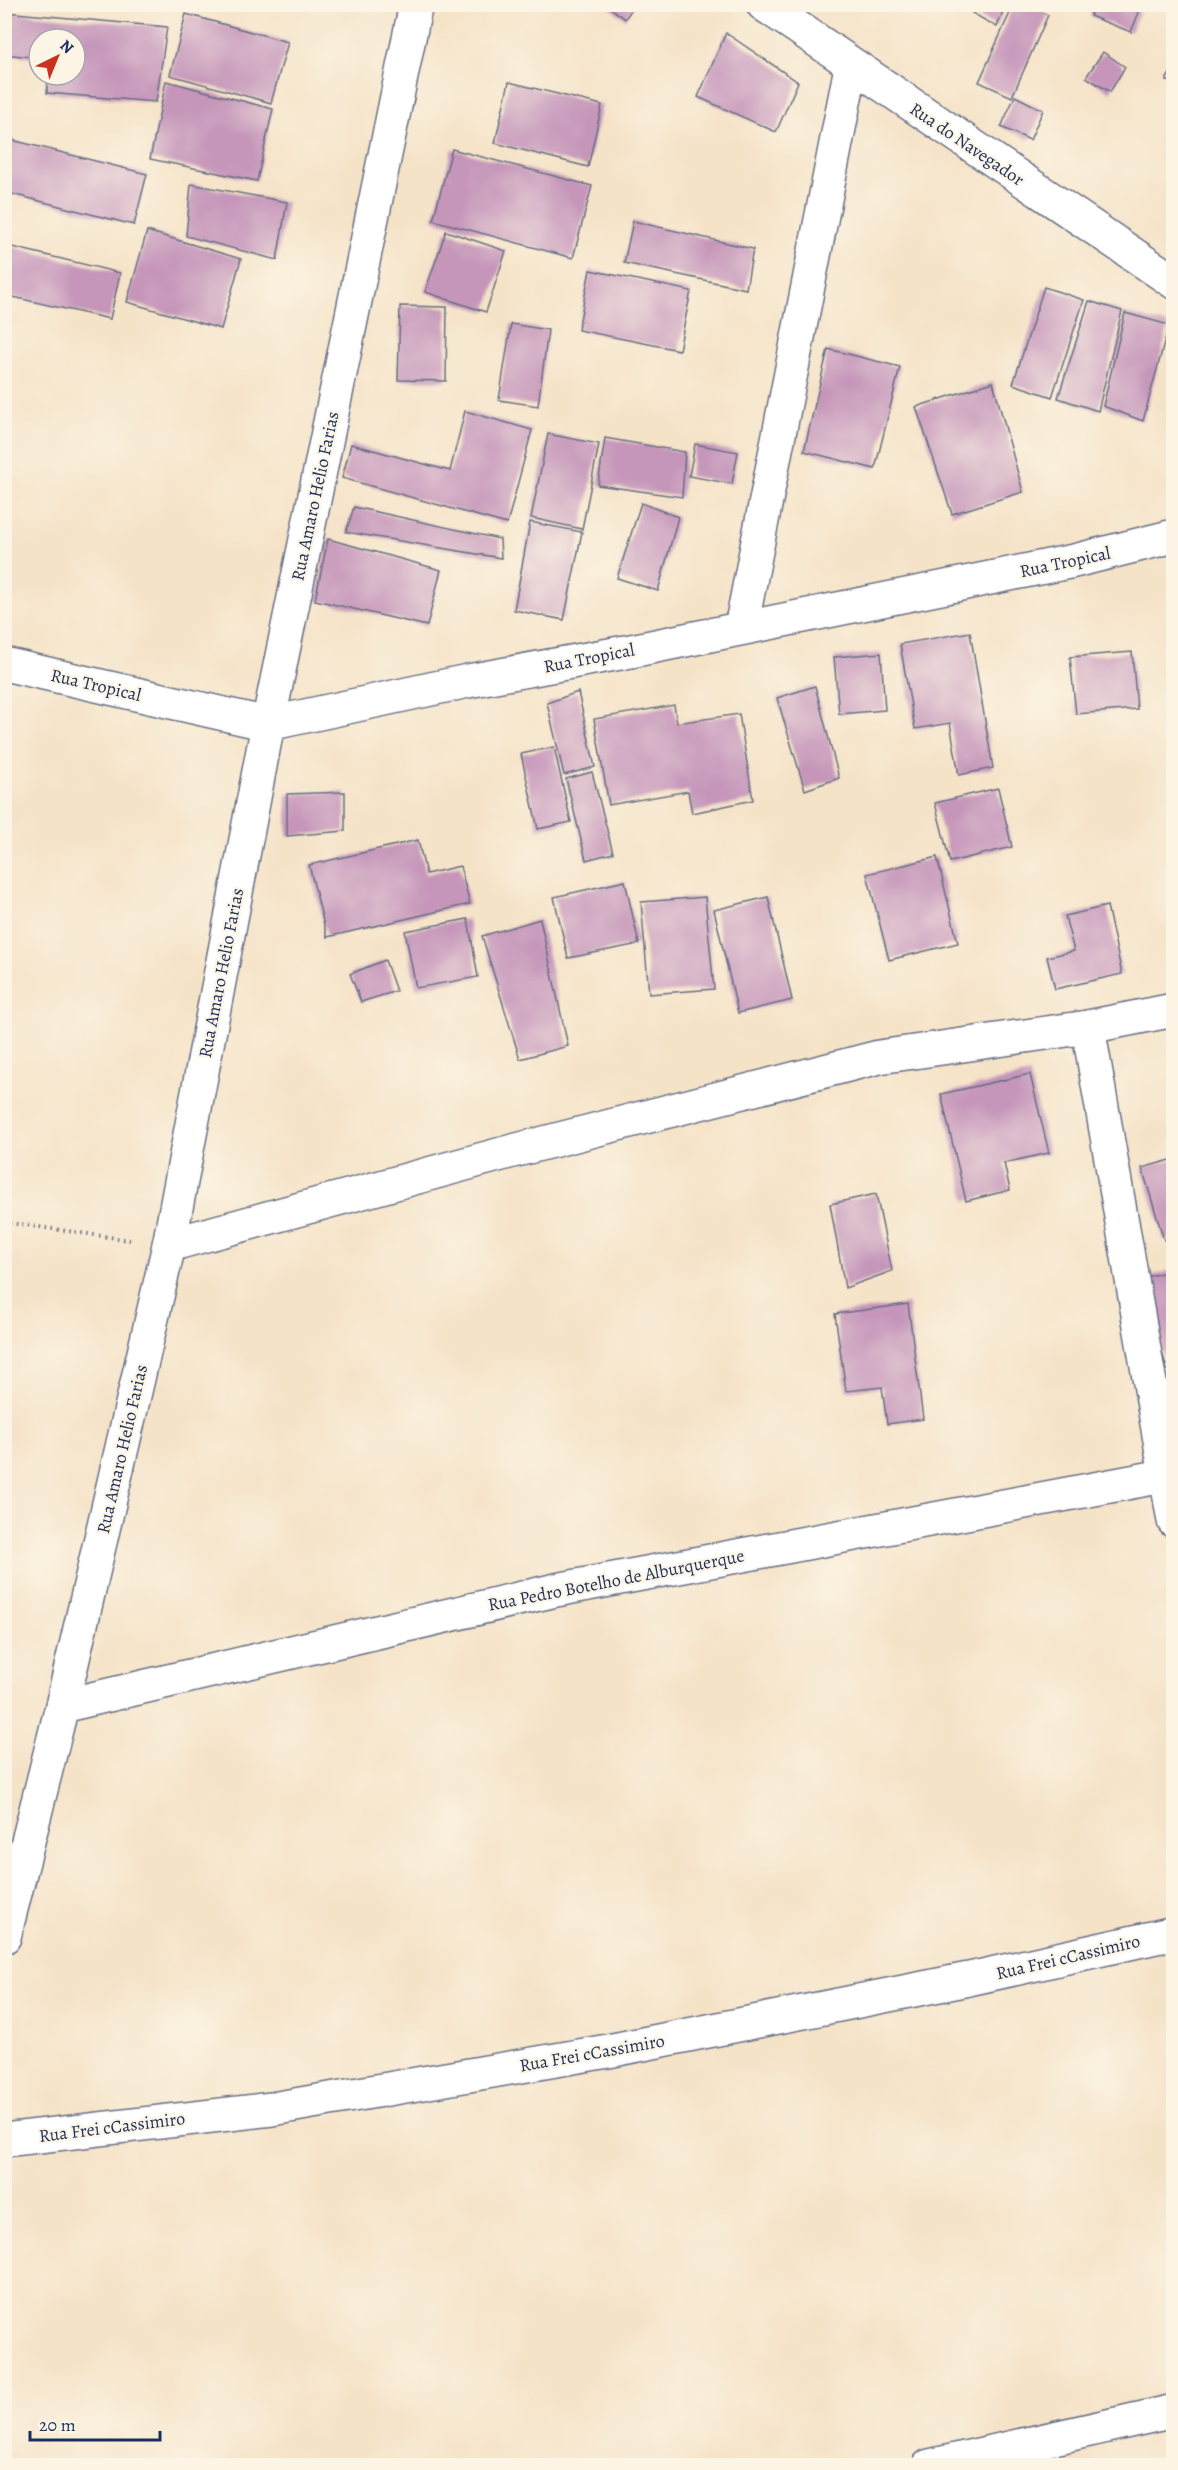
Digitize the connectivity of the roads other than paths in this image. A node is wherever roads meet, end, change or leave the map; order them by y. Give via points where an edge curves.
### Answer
1 (416, 4) edge
2 (763, 4) edge
3 (851, 67) junction
4 (1173, 282) edge
5 (1173, 536) edge
6 (741, 628) junction
7 (4, 664) edge
8 (268, 724) junction
9 (1173, 1010) edge
10 (1088, 1027) junction
11 (169, 1245) junction
12 (1170, 1475) edge
13 (1173, 1521) edge
14 (62, 1706) junction
15 (1173, 1933) edge
16 (4, 1937) edge
17 (4, 2140) edge
18 (1173, 2411) edge
19 (929, 2466) edge

1 - 8 street, Rua Amaro Helio Farias
2 - 3 street, Rua do Navegador
3 - 4 street, Rua do Navegador
3 - 6 street
5 - 6 street, Rua Tropical via 1074,561
6 - 8 street, Rua Tropical
7 - 8 street, Rua Tropical
8 - 11 street, Rua Amaro Helio Farias
9 - 10 street
10 - 11 street via 879,1057 497,1155
10 - 12 street
11 - 14 street, Rua Amaro Helio Farias
12 - 13 street
12 - 14 street, Rua Pedro Botelho de Alburquerque via 556,1590
14 - 16 street, Rua Amaro Helio Farias
15 - 17 street, Rua Frei cCassimiro via 969,1980 608,2051 272,2109
18 - 19 street

